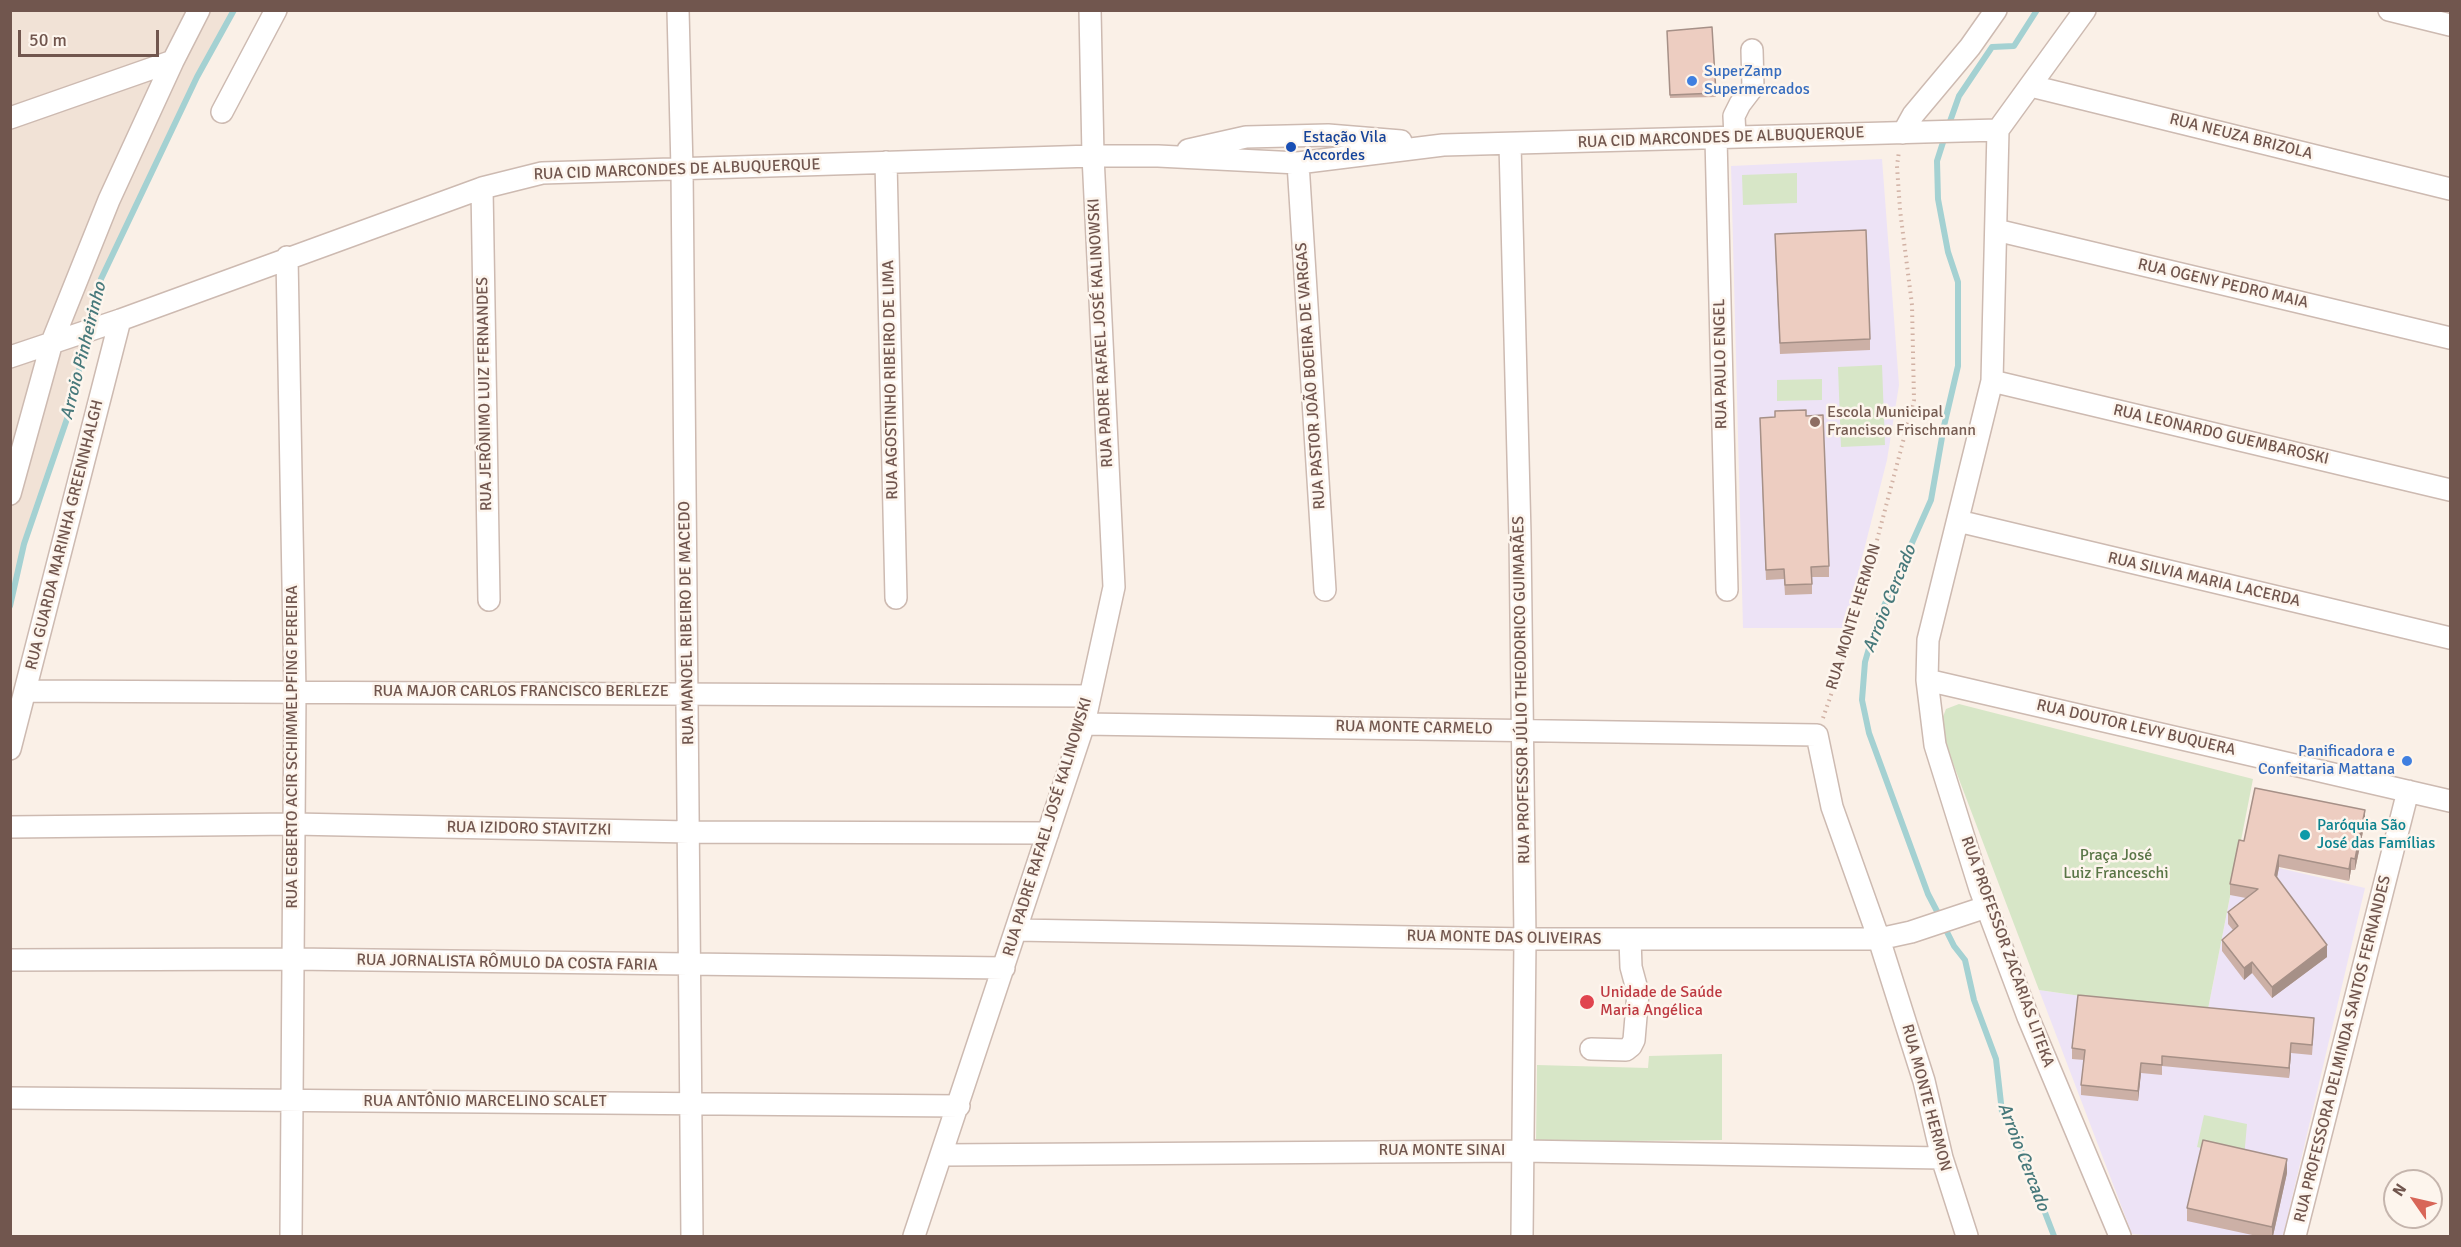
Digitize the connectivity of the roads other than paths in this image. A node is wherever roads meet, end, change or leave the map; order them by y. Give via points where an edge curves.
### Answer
1 (199, 10) edge
2 (276, 10) edge
3 (678, 10) edge
4 (1090, 10) edge
5 (1996, 10) edge
6 (2085, 10) edge
7 (2389, 10) edge
8 (2448, 20) edge
9 (1752, 50) dead end
10 (173, 61) junction
11 (2031, 86) junction
12 (222, 112) dead end
13 (10, 118) edge
14 (1998, 130) junction
15 (1912, 132) junction
16 (1725, 137) junction
17 (1510, 144) junction
18 (1443, 145) junction
19 (1093, 156) junction
20 (1158, 156) junction
21 (886, 162) junction
22 (1298, 163) junction
23 (682, 169) junction
24 (482, 188) junction
25 (2451, 189) edge
26 (1996, 230) junction
27 (287, 257) junction
28 (115, 321) junction
29 (2451, 338) edge
30 (59, 339) junction
31 (10, 357) edge
32 (1992, 381) junction
33 (2451, 490) edge
34 (10, 494) edge
35 (1958, 521) junction
36 (1325, 590) dead end
37 (1726, 590) dead end
38 (896, 598) dead end
39 (489, 600) dead end
40 (2451, 639) edge
41 (1927, 680) junction
42 (25, 691) junction
43 (295, 692) junction
44 (687, 693) junction
45 (1090, 696) junction
46 (1084, 724) junction
47 (1522, 729) junction
48 (1817, 735) joint
49 (10, 749) edge
50 (2408, 791) junction
51 (2451, 801) edge
52 (294, 824) junction
53 (10, 827) edge
54 (689, 832) junction
55 (1048, 833) junction
56 (1986, 907) junction
57 (1016, 930) junction
58 (1525, 939) junction
59 (1630, 939) junction
60 (1879, 939) junction
61 (293, 959) junction
62 (10, 960) edge
63 (690, 965) junction
64 (1004, 968) junction
65 (1591, 1049) dead end
66 (10, 1098) edge
67 (292, 1101) junction
68 (691, 1102) junction
69 (959, 1106) junction
70 (1522, 1151) junction
71 (943, 1155) junction
72 (1942, 1158) junction
73 (291, 1236) edge
74 (692, 1236) edge
75 (914, 1236) edge
76 (1522, 1236) edge
77 (1967, 1236) edge
78 (2120, 1236) edge
79 (2295, 1236) edge

1 - 10 street
2 - 12 street
3 - 23 street, RUA MANOEL RIBEIRO DE MACEDO
4 - 19 street, RUA PADRE RAFAEL JOSÉ KALINOWSKI
5 - 15 street via 1913,115
6 - 11 street
7 - 8 street
9 - 16 street, RUA PAULO ENGEL via 1753,87 1740,104
10 - 13 street
10 - 30 street via 109,200
11 - 14 street
11 - 25 street, RUA NEUZA BRIZOLA
14 - 15 street, RUA CID MARCONDES DE ALBUQUERQUE
14 - 26 street, RUA PROFESSOR ZACARIAS LITEKA
15 - 16 street, RUA CID MARCONDES DE ALBUQUERQUE
16 - 17 street, RUA CID MARCONDES DE ALBUQUERQUE
16 - 37 street, RUA PAULO ENGEL
17 - 18 street, RUA CID MARCONDES DE ALBUQUERQUE
17 - 47 street, RUA PROFESSOR JÚLIO THEODORICO GUIMARÃES
18 - 20 street, RUA CID MARCONDES DE ALBUQUERQUE via 1328,135 1246,137
18 - 22 street, RUA CID MARCONDES DE ALBUQUERQUE
19 - 20 street, RUA CID MARCONDES DE ALBUQUERQUE
19 - 21 street, RUA CID MARCONDES DE ALBUQUERQUE
19 - 45 street, RUA PADRE RAFAEL JOSÉ KALINOWSKI via 1114,587
20 - 22 street, RUA CID MARCONDES DE ALBUQUERQUE
21 - 23 street, RUA CID MARCONDES DE ALBUQUERQUE
21 - 38 street, RUA AGOSTINHO RIBEIRO DE LIMA
22 - 36 street, RUA PASTOR JOÃO BOEIRA DE VARGAS
23 - 24 street, RUA CID MARCONDES DE ALBUQUERQUE via 542,173
23 - 44 street, RUA MANOEL RIBEIRO DE MACEDO
24 - 27 street, RUA CID MARCONDES DE ALBUQUERQUE
24 - 39 street, RUA JERÔNIMO LUIZ FERNANDES
26 - 29 street, RUA OGENY PEDRO MAIA
26 - 32 street, RUA PROFESSOR ZACARIAS LITEKA
27 - 28 street, RUA CID MARCONDES DE ALBUQUERQUE
27 - 43 street, RUA EGBERTO ACIR SCHIMMELPFING PEREIRA
28 - 30 street, RUA CID MARCONDES DE ALBUQUERQUE
28 - 42 street, RUA GUARDA MARINHA GREENNHALGH
30 - 31 street, RUA CID MARCONDES DE ALBUQUERQUE
30 - 34 street
32 - 33 street, RUA LEONARDO GUEMBAROSKI
32 - 35 street, RUA PROFESSOR ZACARIAS LITEKA
35 - 40 street, RUA SILVIA MARIA LACERDA
35 - 41 street, RUA PROFESSOR ZACARIAS LITEKA via 1928,640
41 - 50 street, RUA DOUTOR LEVY BUQUERA
41 - 56 street, RUA PROFESSOR ZACARIAS LITEKA via 1935,745
42 - 43 street, RUA MAJOR CARLOS FRANCISCO BERLEZE
42 - 49 street, RUA GUARDA MARINHA GREENNHALGH
43 - 44 street, RUA MAJOR CARLOS FRANCISCO BERLEZE
43 - 52 street, RUA EGBERTO ACIR SCHIMMELPFING PEREIRA
44 - 45 street, RUA MAJOR CARLOS FRANCISCO BERLEZE
44 - 54 street, RUA MANOEL RIBEIRO DE MACEDO
45 - 46 street, RUA PADRE RAFAEL JOSÉ KALINOWSKI
46 - 47 street, RUA MONTE CARMELO
46 - 55 street, RUA PADRE RAFAEL JOSÉ KALINOWSKI
47 - 48 street, RUA MONTE CARMELO
47 - 58 street, RUA PROFESSOR JÚLIO THEODORICO GUIMARÃES
48 - 60 street, RUA MONTE HERMON via 1832,807
50 - 51 street, RUA DOUTOR LEVY BUQUERA
50 - 79 street, RUA PROFESSORA DELMINDA SANTOS FERNANDES
52 - 53 street, RUA IZIDORO STAVITZKI
52 - 54 street, RUA IZIDORO STAVITZKI
52 - 61 street, RUA EGBERTO ACIR SCHIMMELPFING PEREIRA
54 - 55 street, RUA IZIDORO STAVITZKI
54 - 63 street, RUA MANOEL RIBEIRO DE MACEDO
55 - 57 street, RUA PADRE RAFAEL JOSÉ KALINOWSKI
56 - 60 street, RUA MONTE DAS OLIVEIRAS
56 - 78 street, RUA PROFESSOR ZACARIAS LITEKA
57 - 58 street, RUA MONTE DAS OLIVEIRAS
57 - 64 street, RUA PADRE RAFAEL JOSÉ KALINOWSKI
58 - 59 street, RUA MONTE DAS OLIVEIRAS
58 - 70 street, RUA PROFESSOR JÚLIO THEODORICO GUIMARÃES
59 - 60 street, RUA MONTE DAS OLIVEIRAS
59 - 65 street via 1631,967 1638,993 1634,1040 1626,1050
60 - 72 street, RUA MONTE HERMON via 1924,1081
61 - 62 street, RUA JORNALISTA RÔMULO DA COSTA FARIA
61 - 63 street, RUA JORNALISTA RÔMULO DA COSTA FARIA
61 - 67 street, RUA EGBERTO ACIR SCHIMMELPFING PEREIRA
63 - 64 street, RUA JORNALISTA RÔMULO DA COSTA FARIA
63 - 68 street, RUA MANOEL RIBEIRO DE MACEDO
64 - 69 street, RUA PADRE RAFAEL JOSÉ KALINOWSKI
66 - 67 street, RUA ANTÔNIO MARCELINO SCALET
67 - 68 street, RUA ANTÔNIO MARCELINO SCALET
67 - 73 street, RUA EGBERTO ACIR SCHIMMELPFING PEREIRA
68 - 69 street, RUA ANTÔNIO MARCELINO SCALET
68 - 74 street, RUA MANOEL RIBEIRO DE MACEDO
69 - 71 street, RUA PADRE RAFAEL JOSÉ KALINOWSKI
70 - 71 street, RUA MONTE SINAI
70 - 72 street, RUA MONTE SINAI
70 - 76 street, RUA PROFESSOR JÚLIO THEODORICO GUIMARÃES
71 - 75 street, RUA PADRE RAFAEL JOSÉ KALINOWSKI
72 - 77 street, RUA MONTE HERMON

